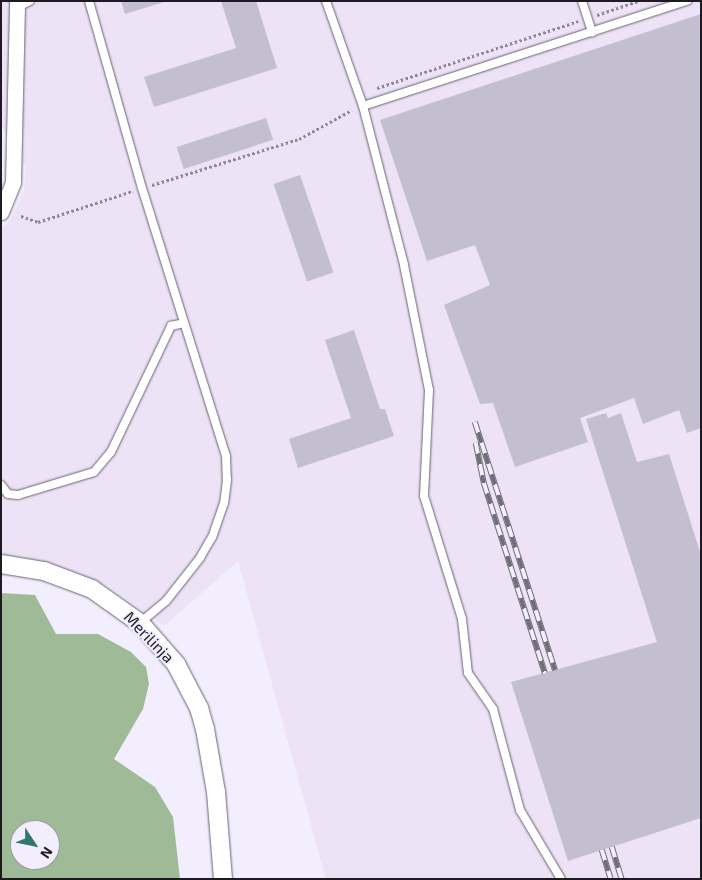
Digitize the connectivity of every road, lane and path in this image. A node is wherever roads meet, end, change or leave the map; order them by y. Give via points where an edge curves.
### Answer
1 (89, 1) edge
2 (326, 1) edge
3 (582, 1) edge
4 (638, 1) edge
5 (688, 1) edge
6 (21, 3) edge
7 (587, 18) junction
8 (592, 32) junction
9 (362, 104) junction
10 (142, 188) junction
11 (1, 212) edge
12 (21, 216) dead end
13 (184, 323) junction
14 (1, 485) edge
15 (1, 564) edge
16 (140, 623) junction
17 (222, 879) edge
18 (562, 879) edge

1 - 10 lane
2 - 9 lane
3 - 7 lane
4 - 7 path
5 - 8 lane
6 - 11 street via 13,182
7 - 8 lane
7 - 9 path via 379,86
8 - 9 lane
9 - 10 path via 344,118 299,139
9 - 18 lane via 404,265 429,390 424,496 462,619 468,673 493,709 520,810
10 - 12 path via 38,222
10 - 13 lane
13 - 14 lane via 171,326 111,452 94,472 18,495 8,494
13 - 16 lane via 226,456 226,488 212,537 200,558 166,601
15 - 16 street, Merilinja via 66,578 92,589
16 - 17 street, Merilinja via 176,664 199,708 216,792

